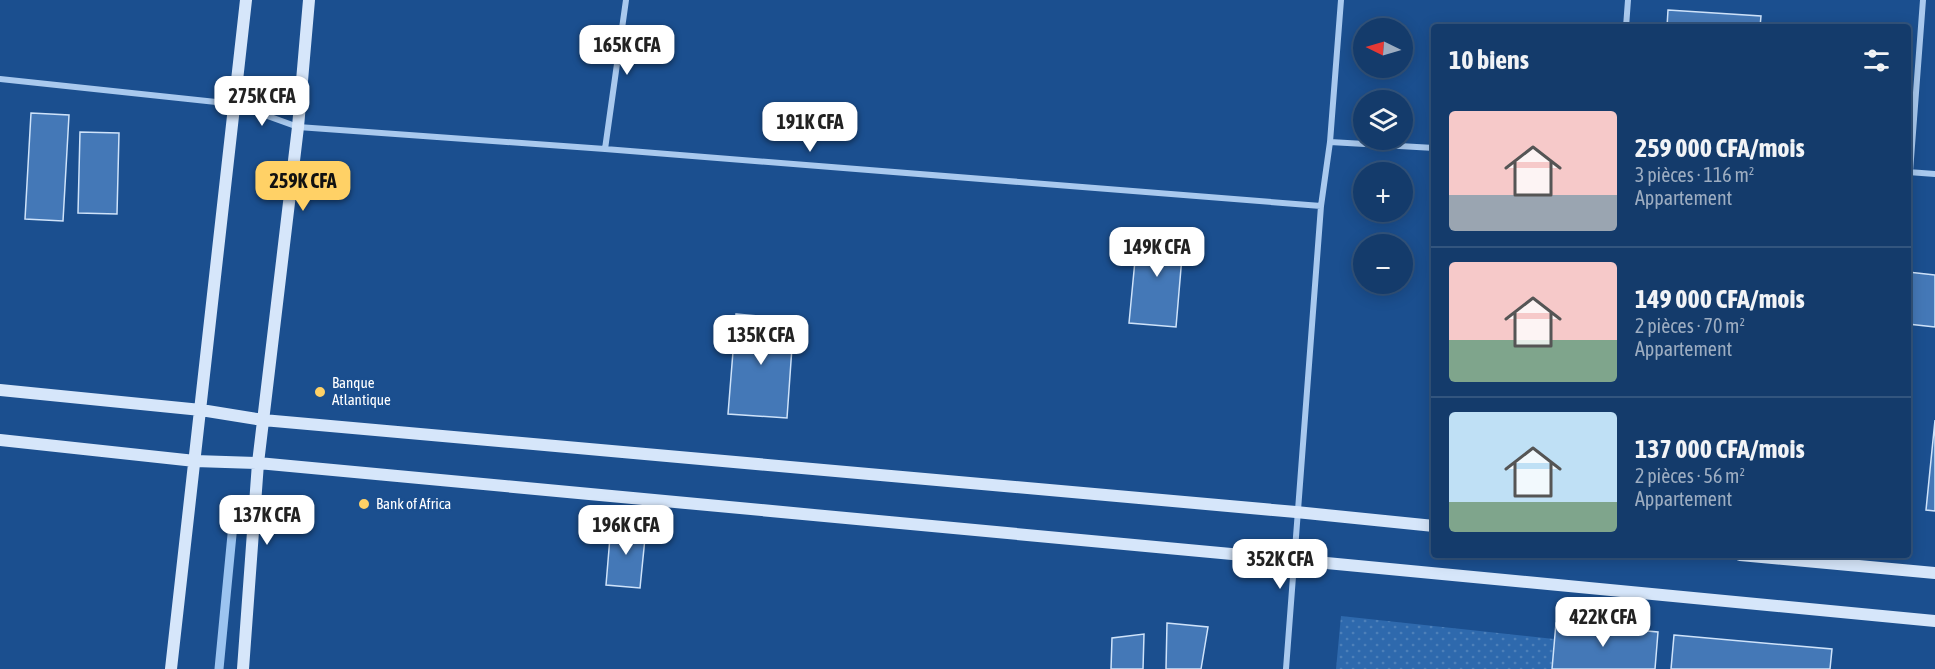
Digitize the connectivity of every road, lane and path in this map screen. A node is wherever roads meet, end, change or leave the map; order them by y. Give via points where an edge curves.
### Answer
1 (246, 0) edge
2 (309, 0) edge
3 (626, 0) edge
4 (1341, 0) edge
5 (1628, 0) edge
6 (1923, 0) edge
7 (1626, 24) edge
8 (0, 79) edge
9 (235, 104) junction
10 (298, 127) junction
11 (1330, 142) junction
12 (1911, 147) edge
13 (1431, 148) edge
14 (605, 149) junction
15 (1911, 172) edge
16 (1935, 174) edge
17 (1321, 206) junction
18 (0, 390) edge
19 (201, 410) junction
20 (263, 420) junction
21 (0, 440) edge
22 (195, 461) junction
23 (258, 463) junction
24 (1296, 512) junction
25 (1431, 526) edge
26 (1772, 558) edge
27 (1295, 560) junction
28 (1935, 573) edge
29 (1935, 621) edge
30 (171, 669) edge
31 (243, 669) edge
32 (1286, 669) edge

1 - 9 main road
2 - 10 main road
3 - 14 street
4 - 11 street
5 - 7 street
6 - 12 street
8 - 9 street
9 - 10 street
9 - 19 main road
10 - 14 street
10 - 20 main road
11 - 13 street
11 - 17 street
14 - 17 street
15 - 16 street
17 - 24 street
18 - 19 main road
19 - 20 main road
19 - 22 main road
20 - 23 main road
20 - 24 main road
21 - 22 main road
22 - 23 main road
22 - 30 main road
23 - 27 main road
23 - 31 main road
24 - 25 main road
24 - 27 street
26 - 28 main road
27 - 29 main road
27 - 32 street

